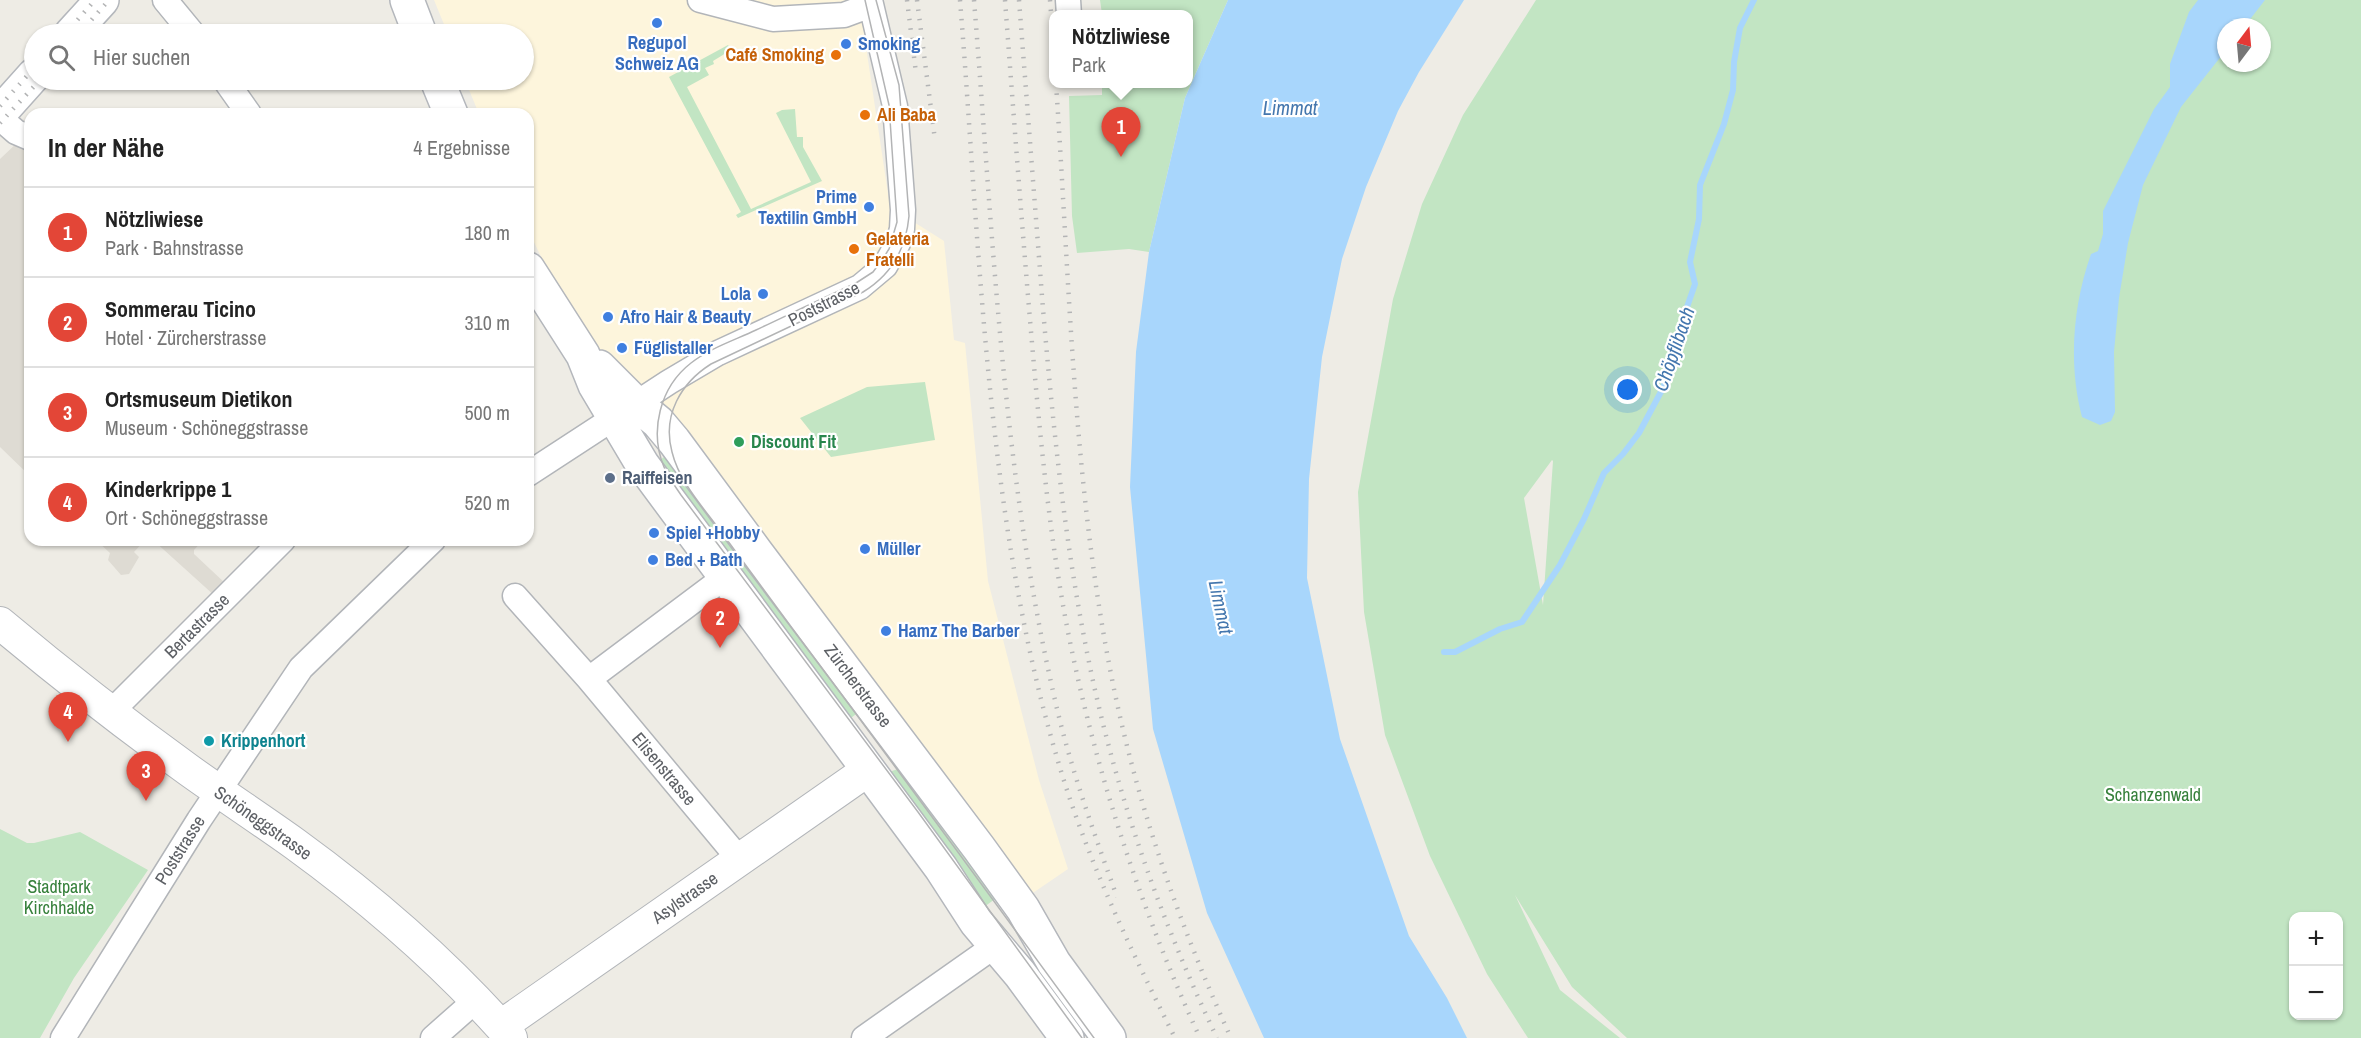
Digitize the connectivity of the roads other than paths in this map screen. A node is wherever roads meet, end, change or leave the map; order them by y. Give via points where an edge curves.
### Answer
1 (102, 0) edge
2 (165, 0) edge
3 (407, 0) edge
4 (700, 0) edge
5 (870, 2) edge
6 (79, 24) edge
7 (185, 24) edge
8 (416, 24) edge
9 (24, 86) edge
10 (232, 90) edge
11 (441, 90) edge
12 (245, 108) edge
13 (449, 108) edge
14 (0, 113) edge
15 (0, 118) edge
16 (24, 135) edge
17 (534, 279) edge
18 (626, 410) junction
19 (534, 470) edge
20 (277, 546) edge
21 (427, 546) edge
22 (725, 577) junction
23 (515, 596) dead end
24 (0, 623) edge
25 (589, 679) junction
26 (111, 712) junction
27 (903, 745) junction
28 (868, 770) junction
29 (218, 791) junction
30 (740, 860) junction
31 (996, 945) junction
32 (476, 1000) junction
33 (506, 1032) edge
34 (63, 1038) edge
35 (433, 1038) edge
36 (864, 1038) edge
37 (1066, 1038) edge
38 (1109, 1038) edge

1 - 6 main road
2 - 7 street
3 - 8 main road
4 - 5 street via 773,19 844,15
5 - 18 street, Poststrasse via 895,106 903,210 902,229 893,255 877,275 860,287 718,353
9 - 14 main road
10 - 12 street
11 - 13 main road
15 - 16 street
17 - 18 main road, Zürcherstrasse via 583,355 609,375
18 - 19 street, Poststrasse
18 - 22 main road, Zürcherstrasse via 642,464
18 - 27 main road, Zürcherstrasse via 658,422 674,441
20 - 26 street, Bertastrasse
21 - 29 street, Poststrasse via 301,668
22 - 25 street
22 - 28 main road, Zürcherstrasse
23 - 25 street, Elisenstrasse
24 - 26 street, Schöneggstrasse
25 - 30 street, Elisenstrasse
26 - 29 street, Schöneggstrasse
27 - 28 main road
27 - 38 main road, Zürcherstrasse via 1014,896 1054,963
28 - 30 street, Asylstrasse
28 - 31 main road, Zürcherstrasse
29 - 32 street, Schöneggstrasse via 343,882
29 - 34 street, Poststrasse
30 - 33 street, Asylstrasse
31 - 36 street
31 - 37 main road, Zürcherstrasse
32 - 33 street, Schöneggstrasse
32 - 35 street

